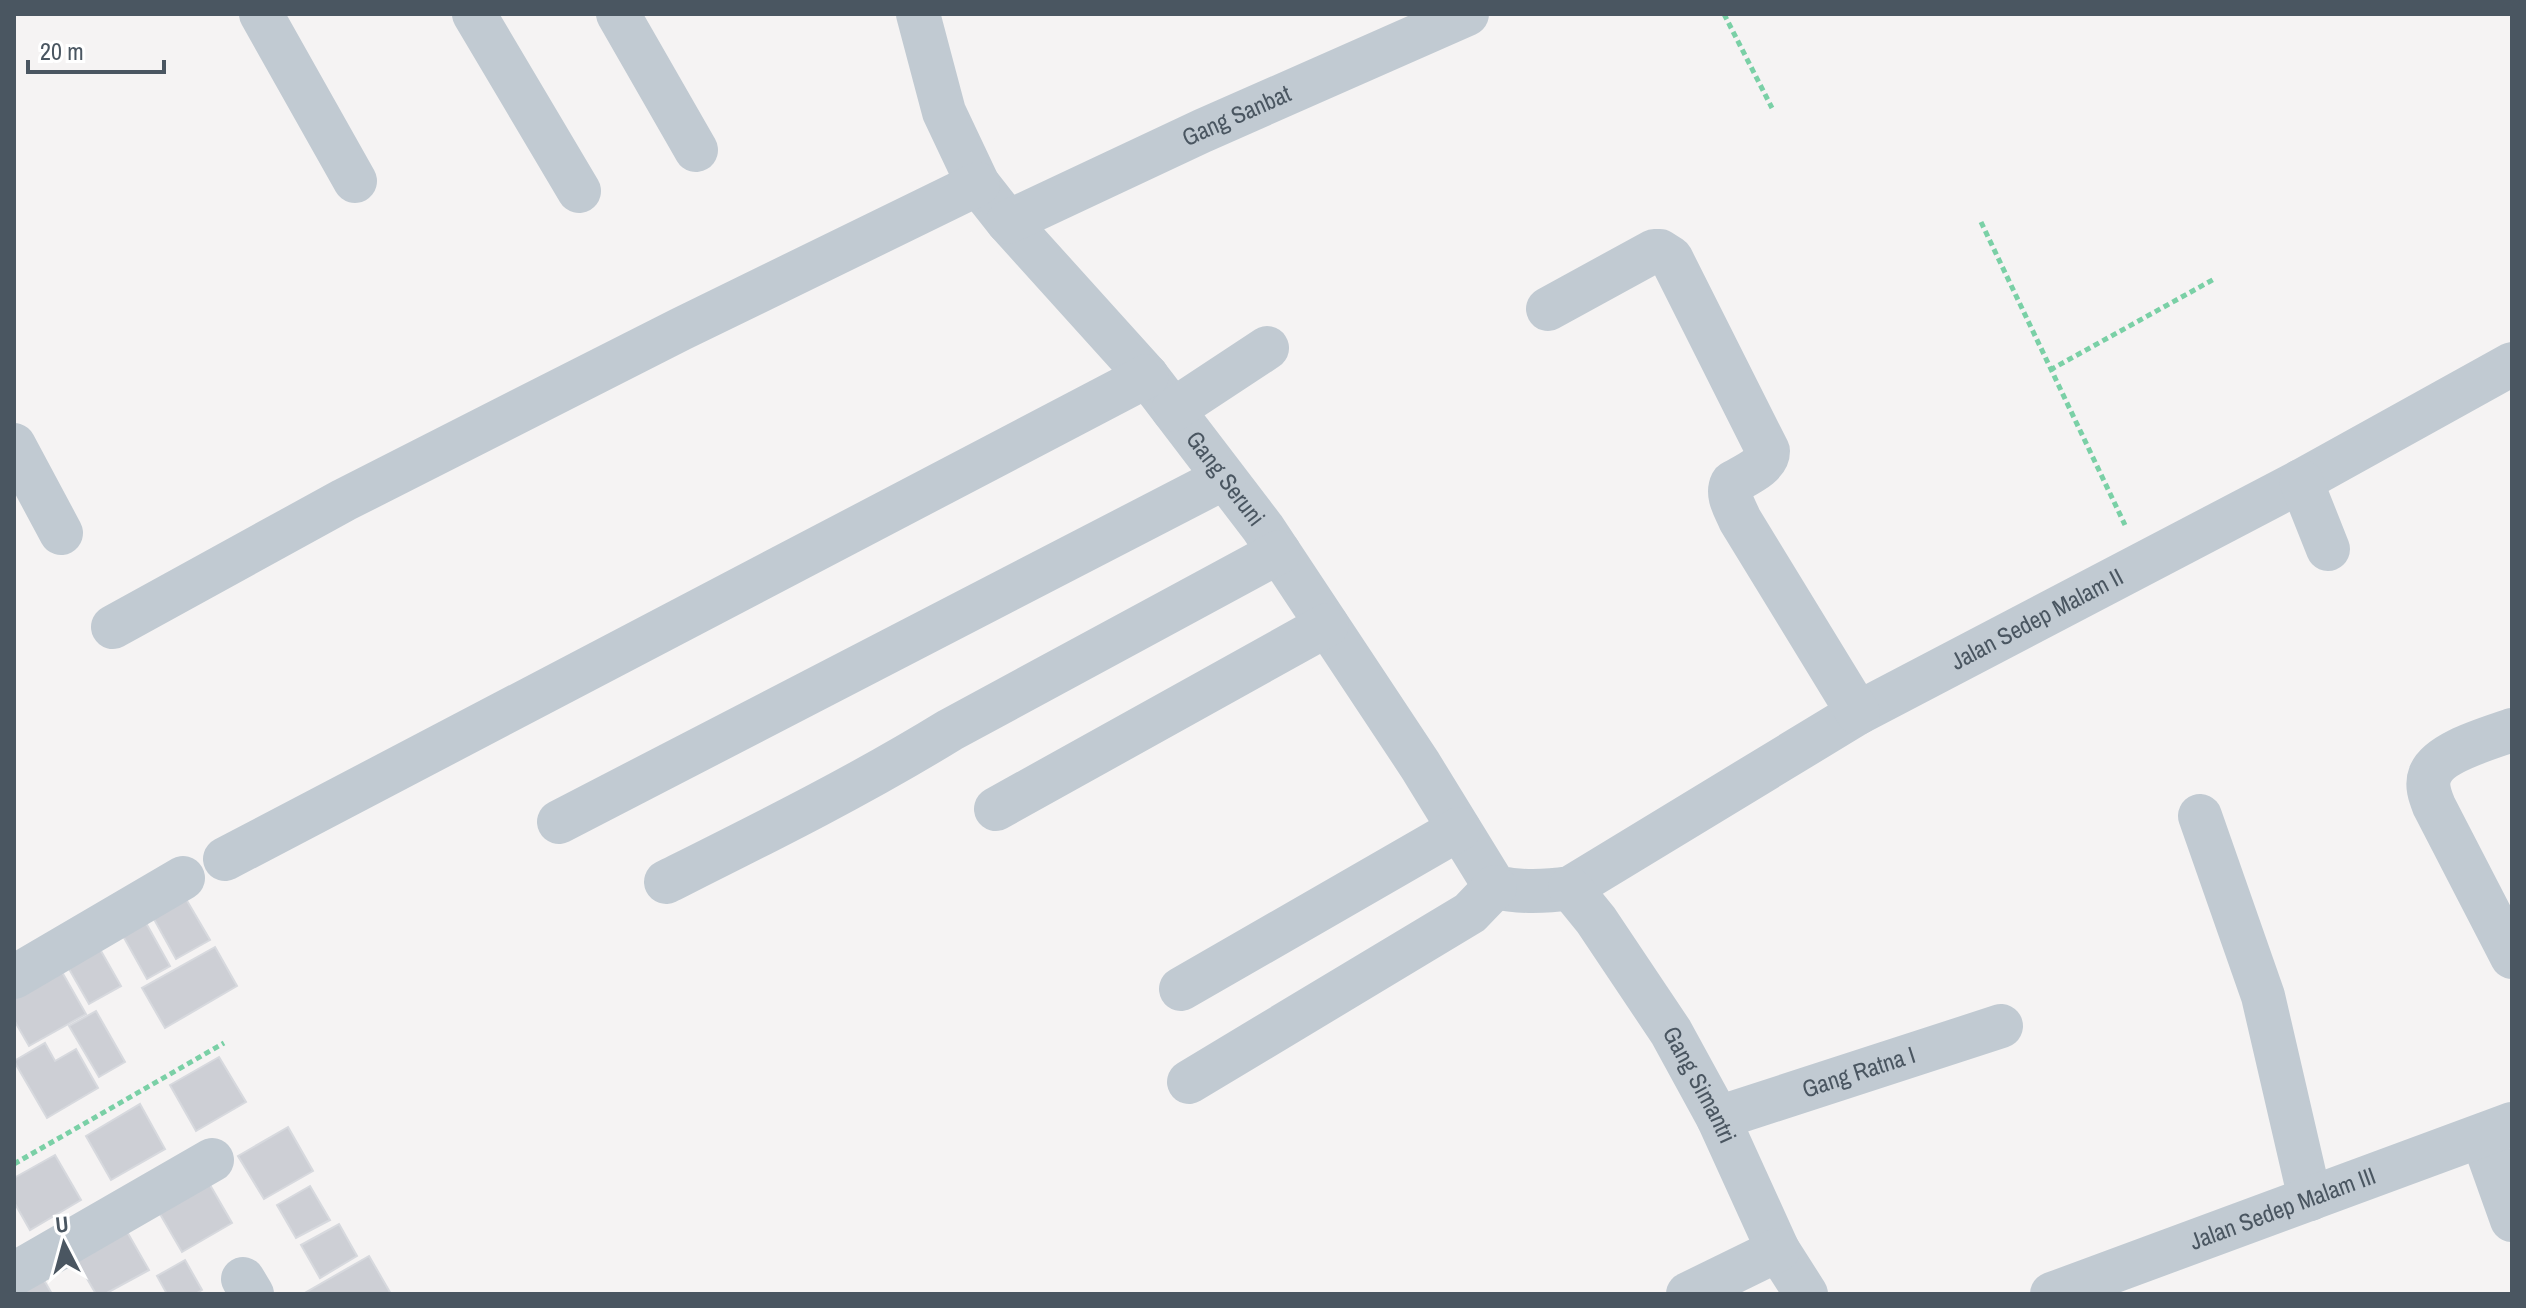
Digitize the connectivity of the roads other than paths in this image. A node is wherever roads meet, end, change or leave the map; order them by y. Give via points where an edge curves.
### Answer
1 (261, 14) edge
2 (474, 14) edge
3 (618, 14) edge
4 (918, 14) edge
5 (1467, 14) edge
6 (696, 150) dead end
7 (355, 181) dead end
8 (978, 184) junction
9 (579, 191) dead end
10 (1008, 222) junction
11 (1548, 309) dead end
12 (1267, 348) dead end
13 (2512, 364) edge
14 (1147, 376) junction
15 (1173, 410) junction
16 (14, 445) edge
17 (1224, 478) junction
18 (2301, 481) junction
19 (61, 533) dead end
20 (2328, 549) dead end
21 (1279, 552) junction
22 (1327, 625) junction
23 (113, 627) dead end
24 (1858, 713) junction
25 (2512, 730) edge
26 (996, 809) dead end
27 (2200, 816) dead end
28 (559, 822) dead end
29 (1459, 829) junction
30 (225, 859) dead end
31 (183, 878) dead end
32 (666, 882) dead end
33 (1495, 887) junction
34 (1570, 888) junction
35 (2512, 957) edge
36 (14, 977) edge
37 (1181, 989) dead end
38 (2001, 1026) dead end
39 (1189, 1082) dead end
40 (1718, 1118) junction
41 (2497, 1130) edge
42 (212, 1160) dead end
43 (2310, 1199) junction
44 (2512, 1220) edge
45 (1778, 1250) junction
46 (14, 1274) edge
47 (1688, 1294) edge
48 (1806, 1294) edge
49 (2052, 1294) edge

1 - 7 street
2 - 9 street
3 - 6 street
4 - 8 street, Gang Seruni via 944,112
5 - 10 street, Gang Sanbat
8 - 10 street, Gang Seruni
8 - 23 street via 344,500
10 - 14 street, Gang Seruni
11 - 24 street via 1654,251 1671,258 1768,451 1763,464 1732,483 1740,520
12 - 15 street
13 - 18 street, Jalan Sedep Malam II
14 - 15 street, Gang Seruni
14 - 30 street
15 - 17 street, Gang Seruni
16 - 19 street
17 - 21 street, Gang Seruni
17 - 28 street
18 - 20 street
18 - 24 street, Jalan Sedep Malam II
21 - 22 street, Gang Seruni
21 - 32 street
22 - 26 street
22 - 29 street, Gang Seruni
24 - 34 street, Jalan Sedep Malam II
25 - 35 street via 2440,761 2430,774 2428,789
27 - 43 street via 2263,996
29 - 33 street, Gang Seruni
29 - 37 street
31 - 36 street
33 - 34 street via 1516,892
33 - 39 street via 1470,913
34 - 40 street, Gang Simantri via 1671,1032
38 - 40 street, Gang Ratna I
40 - 45 street, Gang Simantri
41 - 43 street, Jalan Sedep Malam III
41 - 44 street
42 - 46 street
43 - 49 street, Jalan Sedep Malam III
45 - 47 street
45 - 48 street, Gang Simantri

